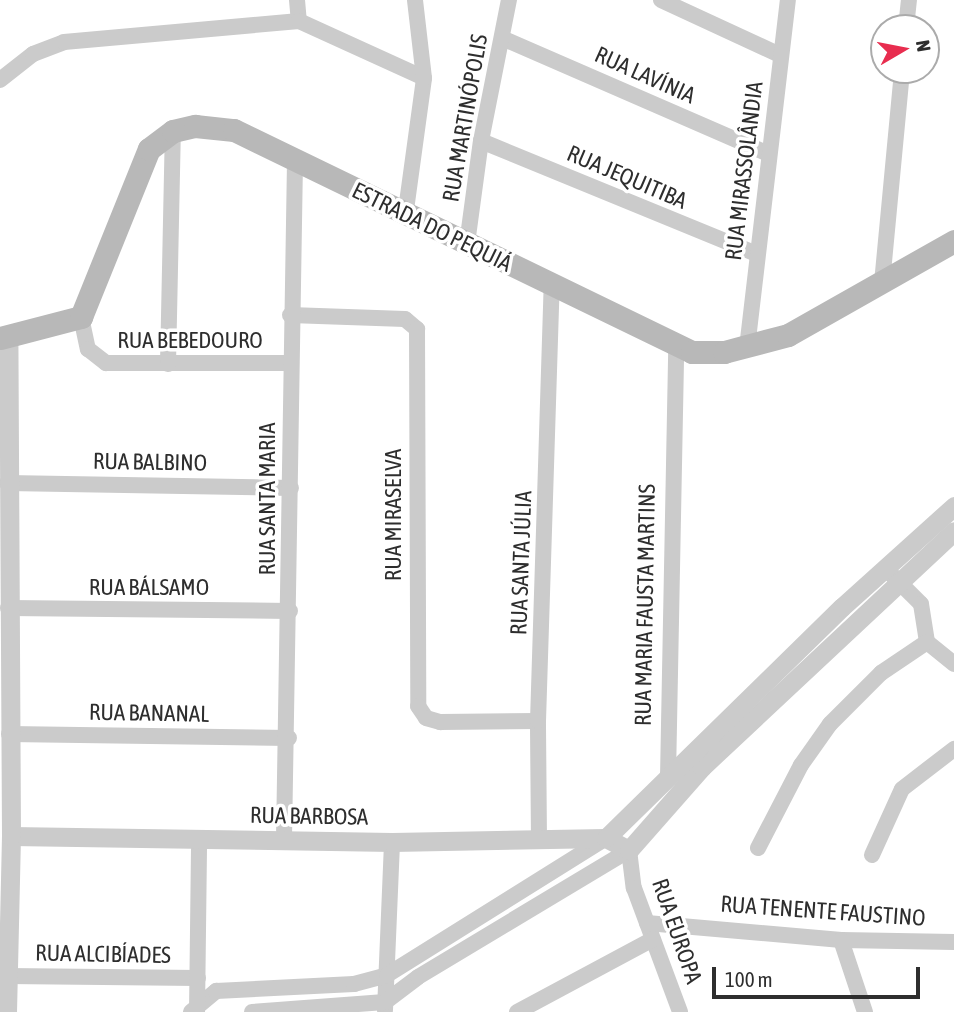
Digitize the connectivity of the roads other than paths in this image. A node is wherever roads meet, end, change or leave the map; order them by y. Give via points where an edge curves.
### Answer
1 (297, 0) edge
2 (415, 0) edge
3 (509, 0) edge
4 (661, 0) edge
5 (788, 0) edge
6 (299, 21) junction
7 (502, 38) junction
8 (780, 55) junction
9 (424, 78) junction
10 (0, 80) edge
11 (901, 84) edge
12 (173, 131) junction
13 (481, 141) junction
14 (769, 154) junction
15 (295, 158) junction
16 (406, 210) junction
17 (954, 241) edge
18 (467, 244) junction
19 (756, 254) junction
20 (882, 284) junction
21 (552, 286) junction
22 (290, 315) junction
23 (80, 317) junction
24 (4, 338) edge
25 (676, 347) junction
26 (747, 348) junction
27 (289, 363) junction
28 (168, 364) junction
29 (7, 482) junction
30 (291, 488) junction
31 (954, 506) edge
32 (954, 531) edge
33 (892, 575) junction
34 (5, 601) edge
35 (290, 611) junction
36 (927, 642) junction
37 (954, 664) edge
38 (538, 721) junction
39 (9, 734) junction
40 (289, 738) junction
41 (954, 749) edge
42 (668, 777) junction
43 (11, 836) junction
44 (199, 838) junction
45 (606, 838) junction
46 (284, 839) junction
47 (539, 841) junction
48 (392, 842) junction
49 (758, 848) dead end
50 (629, 850) junction
51 (872, 855) dead end
52 (647, 923) junction
53 (653, 939) junction
54 (841, 940) junction
55 (954, 942) edge
56 (387, 975) junction
57 (7, 976) junction
58 (198, 978) junction
59 (385, 1007) edge
60 (198, 1011) edge
61 (522, 1011) edge
62 (7, 1012) edge
63 (252, 1012) edge
64 (680, 1012) edge
65 (865, 1012) edge

1 - 6 street
2 - 9 street
3 - 7 street, RUA MARTINÓPOLIS
4 - 8 street
5 - 8 street, RUA MIRASSOLÂNDIA
6 - 9 street
6 - 10 street via 64,43 33,54
7 - 13 street, RUA MARTINÓPOLIS
7 - 14 street, RUA LAVÍNIA
8 - 14 street, RUA MIRASSOLÂNDIA
9 - 16 street
11 - 20 street
12 - 15 main road, ESTRADA DO PEQUIÁ via 212,126 234,130
12 - 23 main road via 149,149
12 - 28 street
13 - 18 street, RUA MARTINÓPOLIS
13 - 19 street, RUA JEQUITIBA
14 - 19 street, RUA MIRASSOLÂNDIA
15 - 16 main road, ESTRADA DO PEQUIÁ
15 - 22 street, RUA SANTA MARIA
16 - 18 main road, ESTRADA DO PEQUIÁ
17 - 20 main road, ESTRADA DO PEQUIÁ
18 - 21 main road, ESTRADA DO PEQUIÁ
19 - 26 street, RUA MIRASSOLÂNDIA
20 - 26 main road, ESTRADA DO PEQUIÁ via 788,335
21 - 25 main road, ESTRADA DO PEQUIÁ
21 - 38 street, RUA SANTA JÚLIA
22 - 27 street, RUA SANTA MARIA
22 - 38 street, RUA MIRASELVA via 405,319 417,329 418,706 426,718 440,722
23 - 24 main road
23 - 28 street, RUA BEBEDOURO via 82,335 95,357 106,363
24 - 29 street
25 - 26 main road, ESTRADA DO PEQUIÁ via 710,354
25 - 42 street, RUA MARIA FAUSTA MARTINS
27 - 28 street, RUA BEBEDOURO
27 - 30 street, RUA SANTA MARIA
29 - 30 street, RUA BALBINO
29 - 34 street
30 - 35 street, RUA SANTA MARIA
31 - 33 street
32 - 33 street
33 - 36 street via 921,604
33 - 42 street
33 - 50 street via 702,767
34 - 35 street, RUA BÁLSAMO
34 - 39 street
35 - 40 street, RUA SANTA MARIA
36 - 37 street
36 - 49 street via 881,673 830,723 801,765
38 - 47 street, RUA SANTA JÚLIA
39 - 40 street, RUA BANANAL
39 - 43 street
40 - 46 street, RUA SANTA MARIA
41 - 51 street via 902,789
42 - 45 street
43 - 44 street, RUA BARBOSA
43 - 57 street
44 - 46 street, RUA BARBOSA
44 - 58 street
45 - 47 street, RUA BARBOSA
45 - 50 street
45 - 56 street
46 - 48 street, RUA BARBOSA
47 - 48 street, RUA BARBOSA
48 - 56 street
50 - 52 street, RUA EUROPA via 634,888
50 - 59 street via 418,977
52 - 53 street, RUA EUROPA
52 - 54 street, RUA TENENTE FAUSTINO
53 - 61 street
53 - 64 street, RUA EUROPA
54 - 55 street, RUA TENENTE FAUSTINO
54 - 65 street
56 - 59 street
56 - 60 street via 354,984 216,991
57 - 58 street, RUA ALCIBÍADES
57 - 62 street
58 - 60 street
59 - 63 street

